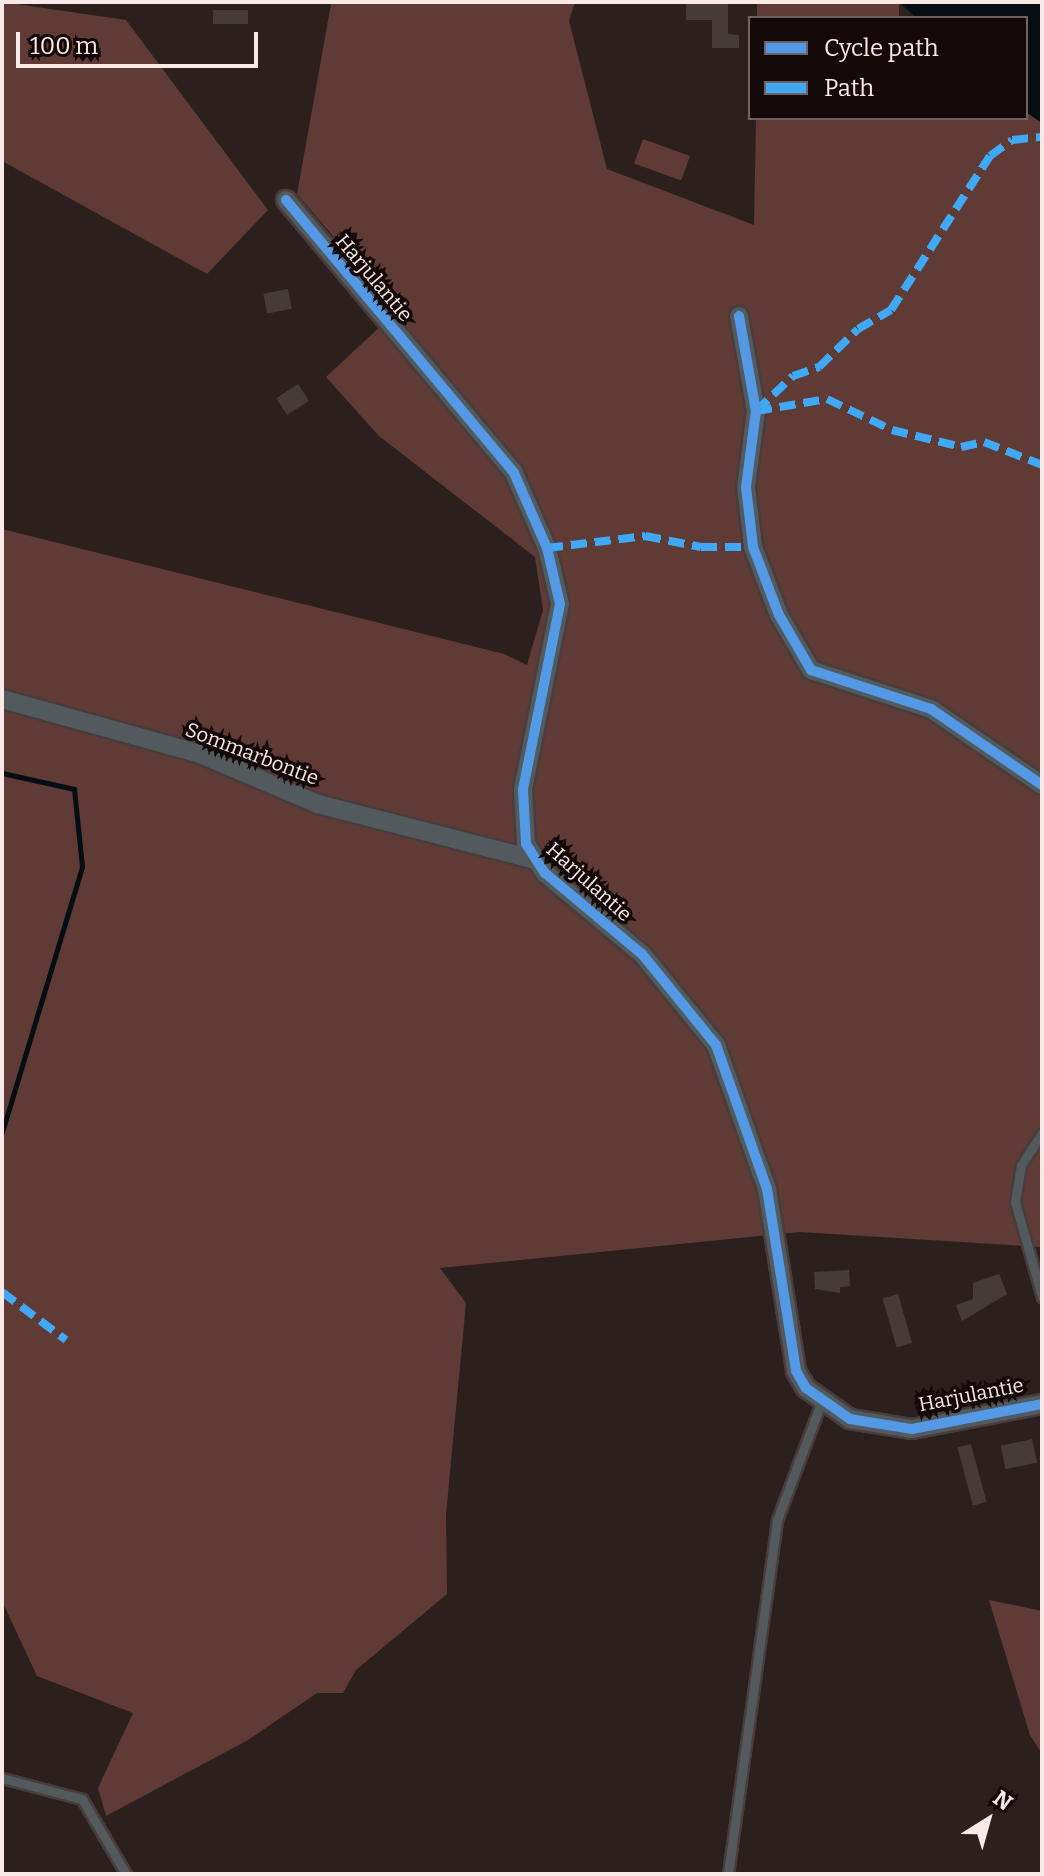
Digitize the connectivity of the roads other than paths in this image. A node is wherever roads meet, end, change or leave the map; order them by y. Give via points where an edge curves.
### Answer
1 (286, 200) dead end
2 (739, 316) dead end
3 (2, 699) edge
4 (1042, 785) edge
5 (532, 859) junction
6 (1042, 1133) edge
7 (1042, 1297) edge
8 (821, 1403) junction
9 (1042, 1404) edge
10 (2, 1778) edge
11 (126, 1874) edge
12 (728, 1874) edge

1 - 5 street, Harjulantie via 514,473 547,548 560,604 523,790
2 - 4 street via 756,411 746,487 753,547 779,615 811,670 931,709
3 - 5 street, Sommarbontie via 200,754 289,795
5 - 8 street, Harjulantie via 642,954 716,1045 767,1189 796,1371
6 - 7 lane via 1021,1165 1015,1202
8 - 9 street, Harjulantie via 850,1419 912,1429
8 - 12 lane via 777,1520
10 - 11 lane via 82,1799

